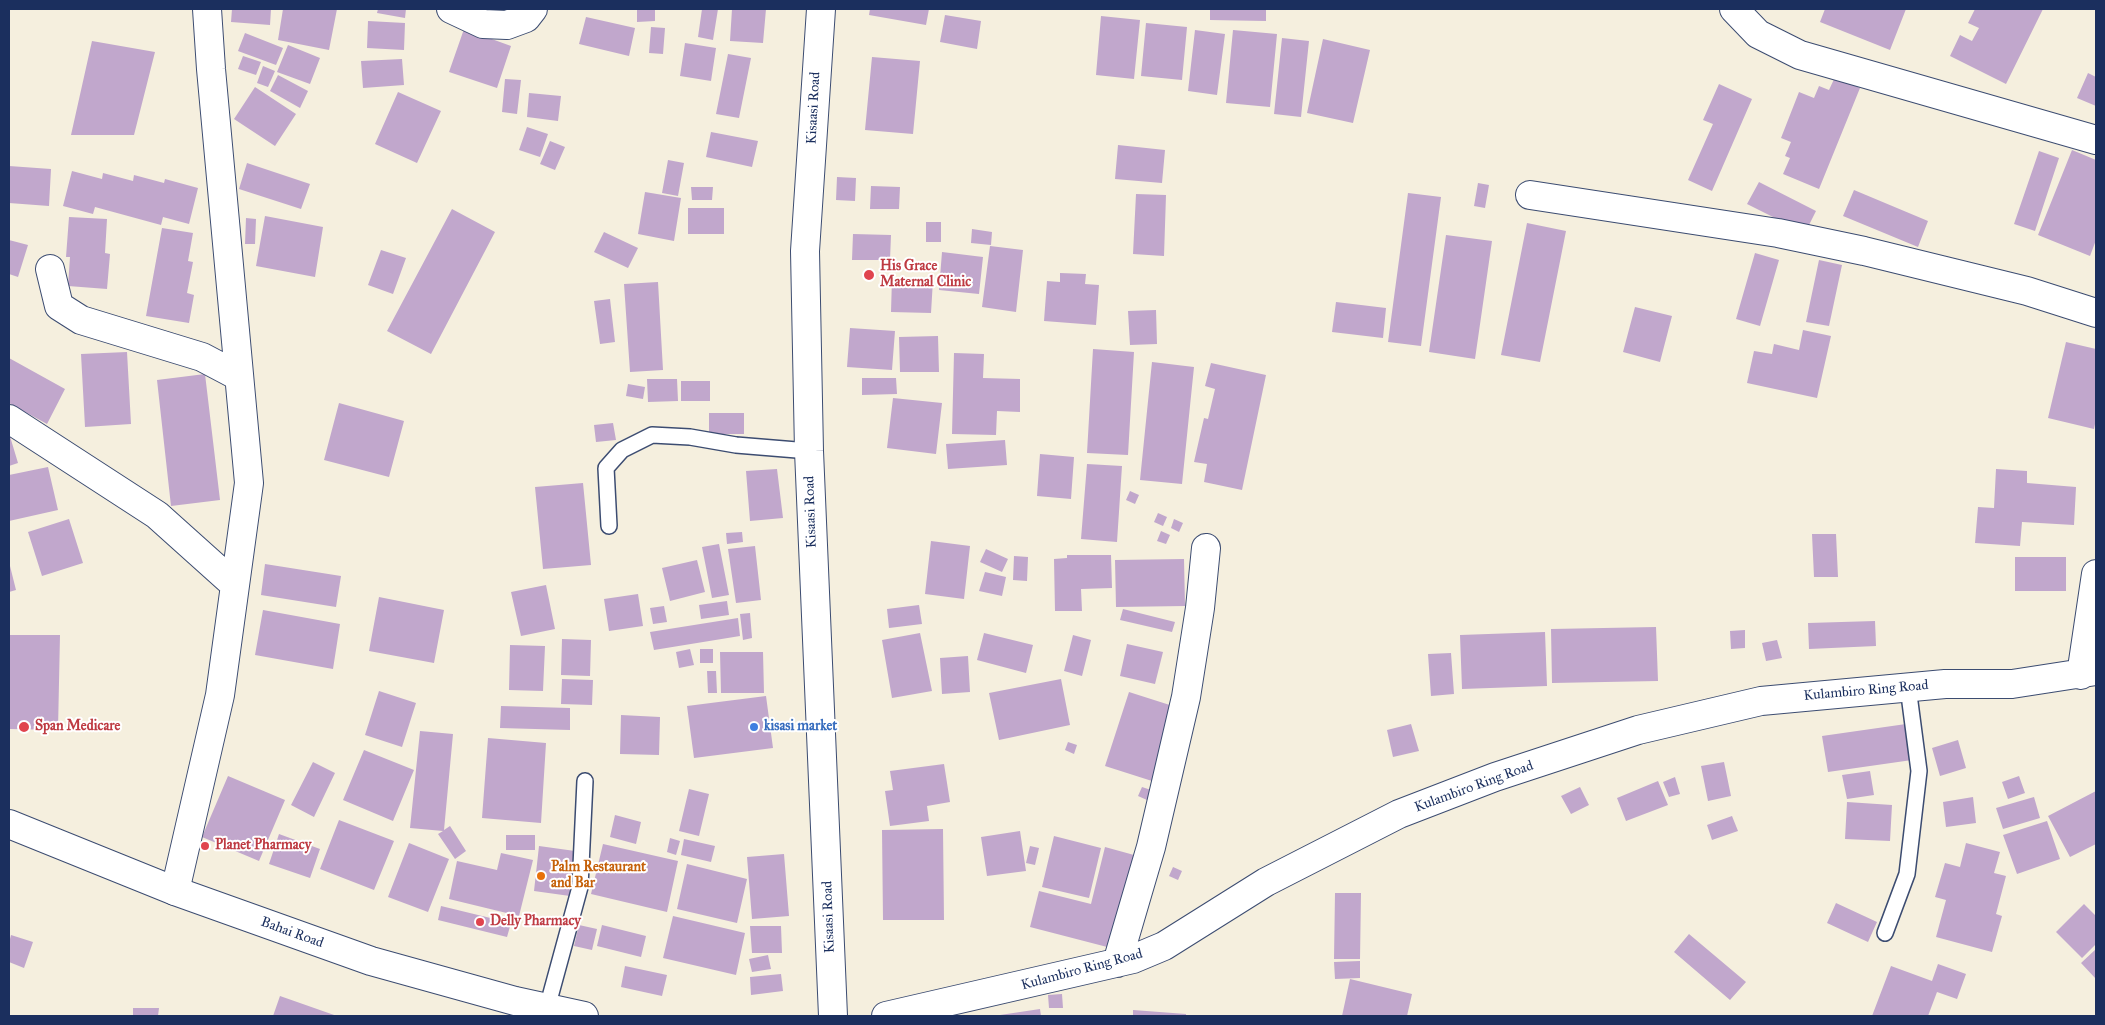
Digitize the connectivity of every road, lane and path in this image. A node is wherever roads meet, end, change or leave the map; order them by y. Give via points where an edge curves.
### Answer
1 (207, 9) edge
2 (451, 9) edge
3 (533, 9) edge
4 (821, 9) edge
5 (1734, 9) edge
6 (2096, 140) edge
7 (1530, 195) dead end
8 (50, 269) dead end
9 (2096, 313) edge
10 (238, 376) junction
11 (9, 419) edge
12 (809, 451) junction
13 (609, 526) dead end
14 (1206, 548) dead end
15 (2096, 574) edge
16 (235, 585) junction
17 (2089, 673) edge
18 (1908, 687) junction
19 (585, 781) dead end
20 (9, 824) edge
21 (175, 891) junction
22 (1885, 933) dead end
23 (1117, 963) junction
24 (547, 1008) junction
25 (584, 1016) edge
26 (833, 1016) edge
27 (886, 1016) edge

1 - 10 street
2 - 3 street via 483,24 507,25 526,18
4 - 12 street, Kisaasi Road via 805,251
5 - 6 street via 1758,34 1800,55
7 - 9 street via 1788,235 2027,292
8 - 10 street via 59,306 81,320 202,357
10 - 16 street via 249,483
11 - 16 street via 157,515
12 - 13 lane via 652,435 622,450 606,468
12 - 26 street, Kisaasi Road
14 - 23 street via 1186,697 1151,847
15 - 17 street
16 - 21 street via 220,695
17 - 18 street, Kulambiro Ring Road via 2012,684
18 - 22 lane via 1919,772 1907,874
18 - 23 street, Kulambiro Ring Road via 1761,700 1638,730 1495,777 1399,814 1266,882 1164,946
19 - 24 lane via 580,887
20 - 21 street, Bahai Road
21 - 24 street, Bahai Road via 371,961
23 - 27 street, Kulambiro Ring Road
24 - 25 street, Bahai Road

